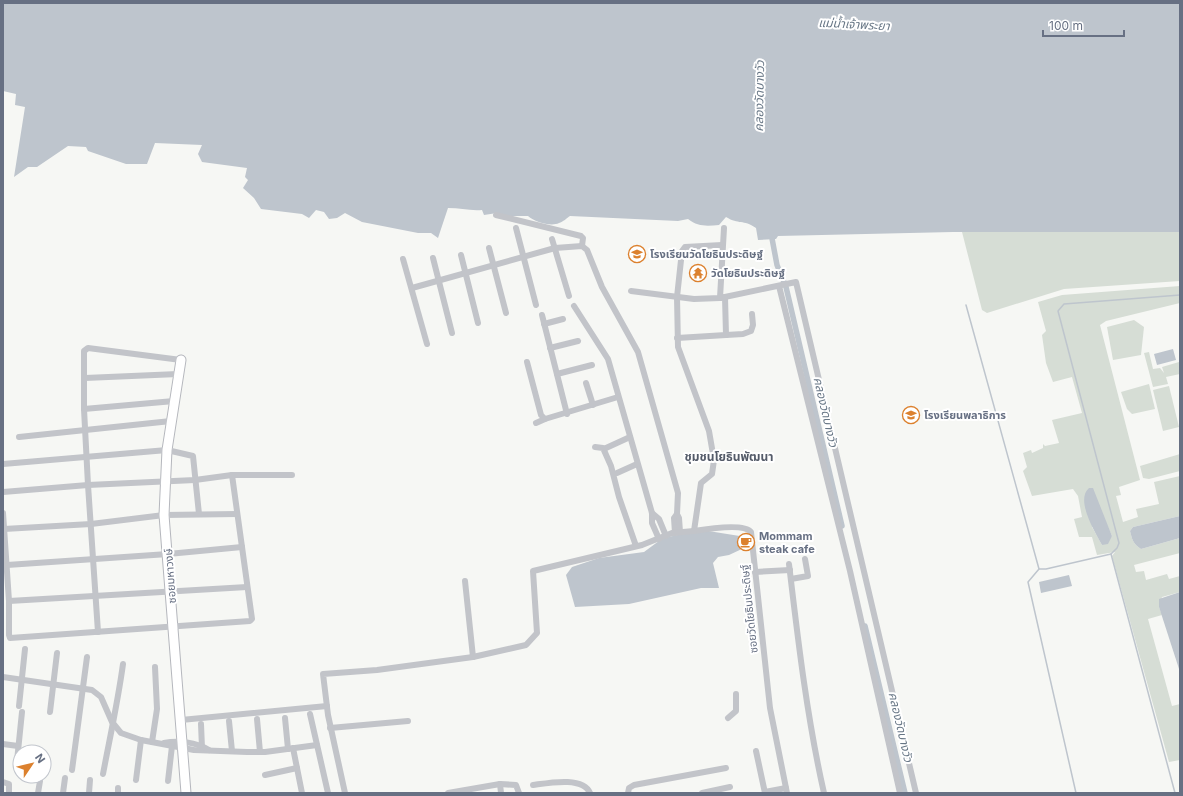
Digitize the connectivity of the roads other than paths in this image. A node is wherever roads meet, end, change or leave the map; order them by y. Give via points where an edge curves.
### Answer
1 (496, 215) dead end
2 (516, 228) dead end
3 (724, 228) dead end
4 (552, 238) dead end
5 (722, 245) junction
6 (582, 246) junction
7 (489, 248) dead end
8 (555, 248) junction
9 (461, 255) dead end
10 (524, 256) junction
11 (433, 258) dead end
12 (403, 259) dead end
13 (493, 265) junction
14 (466, 273) junction
15 (440, 280) junction
16 (781, 285) junction
17 (412, 288) junction
18 (630, 291) dead end
19 (568, 296) dead end
20 (677, 297) junction
21 (722, 297) junction
22 (536, 305) dead end
23 (574, 306) dead end
24 (506, 313) dead end
25 (542, 314) dead end
26 (752, 314) dead end
27 (563, 319) dead end
28 (478, 323) dead end
29 (544, 324) junction
30 (452, 333) dead end
31 (726, 335) junction
32 (677, 338) junction
33 (578, 341) dead end
34 (427, 344) dead end
35 (550, 348) junction
36 (181, 360) joint
37 (527, 362) dead end
38 (592, 365) dead end
39 (178, 374) junction
40 (557, 374) junction
41 (85, 378) junction
42 (586, 383) dead end
43 (618, 397) junction
44 (174, 401) junction
45 (593, 405) junction
46 (84, 410) junction
47 (567, 414) junction
48 (545, 419) junction
49 (171, 421) junction
50 (536, 423) dead end
51 (86, 431) junction
52 (19, 437) dead end
53 (630, 437) junction
54 (595, 447) dead end
55 (606, 448) dead end
56 (167, 450) junction
57 (87, 456) junction
58 (3, 464) edge
59 (638, 464) junction
60 (617, 473) dead end
61 (232, 475) junction
62 (292, 475) dead end
63 (195, 480) junction
64 (166, 481) junction
65 (88, 485) junction
66 (3, 492) edge
67 (3, 513) edge
68 (652, 513) junction
69 (199, 514) junction
70 (237, 514) junction
71 (164, 515) junction
72 (91, 524) junction
73 (4, 529) junction
74 (694, 531) junction
75 (678, 532) junction
76 (666, 536) junction
77 (659, 539) junction
78 (636, 546) junction
79 (242, 547) junction
80 (168, 554) junction
81 (805, 559) dead end
82 (93, 560) junction
83 (7, 565) junction
84 (755, 572) junction
85 (791, 579) junction
86 (465, 581) dead end
87 (246, 587) junction
88 (171, 590) junction
89 (96, 595) junction
90 (9, 601) junction
91 (173, 627) junction
92 (98, 632) junction
93 (26, 649) dead end
94 (57, 653) dead end
95 (87, 657) dead end
96 (473, 657) junction
97 (123, 664) dead end
98 (155, 667) dead end
99 (3, 677) edge
100 (22, 680) junction
101 (54, 684) junction
102 (83, 688) junction
103 (736, 694) dead end
104 (327, 706) junction
105 (50, 712) dead end
106 (310, 714) dead end
107 (285, 718) dead end
108 (728, 718) dead end
109 (257, 719) dead end
110 (181, 720) junction
111 (229, 721) dead end
112 (408, 721) dead end
113 (112, 722) junction
114 (201, 724) dead end
115 (330, 728) junction
116 (141, 740) junction
117 (152, 742) junction
118 (162, 743) junction
119 (18, 744) edge
120 (183, 745) junction
121 (317, 745) junction
122 (172, 746) junction
123 (202, 748) junction
124 (291, 748) junction
125 (232, 751) junction
126 (756, 751) dead end
127 (260, 752) junction
128 (297, 768) junction
129 (726, 768) dead end
130 (72, 770) dead end
131 (104, 774) dead end
132 (265, 775) dead end
133 (65, 778) dead end
134 (90, 780) dead end
135 (136, 780) dead end
136 (168, 781) dead end
137 (3, 782) edge
138 (500, 784) junction
139 (533, 785) dead end
140 (730, 788) dead end
141 (474, 791) edge
142 (787, 791) edge
143 (765, 792) edge
144 (9, 793) edge
145 (63, 793) edge
146 (89, 793) edge
147 (186, 793) edge
148 (302, 793) edge
149 (328, 793) edge
150 (345, 793) edge
151 (448, 793) edge
152 (501, 793) edge
153 (519, 793) edge
154 (590, 793) edge
155 (628, 793) edge
156 (702, 793) edge
157 (824, 793) edge
158 (900, 793) edge
159 (916, 793) edge

1 - 6 street via 581,236
2 - 10 street
3 - 5 street
4 - 8 street
5 - 20 street via 685,247 682,251
5 - 21 street
6 - 8 street
6 - 75 street via 587,250 602,287 638,352 678,493 677,514 674,518
7 - 13 street
8 - 10 street
8 - 19 street
9 - 14 street
10 - 13 street
10 - 22 street
11 - 15 street
12 - 17 street
13 - 14 street
13 - 24 street
14 - 15 street
14 - 28 street
15 - 17 street
15 - 30 street
16 - 21 street
16 - 158 street
16 - 159 street via 796,282
17 - 34 street
18 - 20 street
20 - 21 street
20 - 32 street
21 - 31 street
23 - 43 street via 608,359
25 - 29 street
26 - 31 street via 753,325 750,331
27 - 29 street
29 - 35 street
31 - 32 street
32 - 74 street via 684,366 712,441 714,460 712,474 701,483
33 - 35 street
35 - 40 street
36 - 39 street, ซอยมหาวงษ์
36 - 41 street via 88,348 84,351
37 - 48 street via 541,416
38 - 40 street
39 - 41 street
39 - 44 street, ซอยมหาวงษ์
40 - 47 street
41 - 46 street
42 - 45 street
43 - 45 street
43 - 53 street
44 - 46 street
44 - 49 street, ซอยมหาวงษ์
45 - 47 street
46 - 51 street
47 - 48 street
48 - 50 street
49 - 51 street
49 - 56 street, ซอยมหาวงษ์
51 - 52 street
51 - 57 street
53 - 55 street
53 - 59 street
54 - 78 street via 603,448 611,466
56 - 57 street
56 - 63 street via 193,456
56 - 64 street, ซอยมหาวงษ์
57 - 58 street
57 - 65 street
59 - 60 street
59 - 68 street
61 - 62 street
61 - 63 street
61 - 70 street
63 - 64 street
63 - 69 street
64 - 65 street
64 - 71 street, ซอยมหาวงษ์
65 - 66 street
65 - 72 street
67 - 73 street
68 - 76 street via 659,519
68 - 77 street via 652,523
69 - 70 street
69 - 71 street
70 - 79 street
71 - 72 street
71 - 80 street, ซอยมหาวงษ์
72 - 73 street
72 - 82 street
73 - 83 street
74 - 75 street
74 - 84 street, ซอยวัดโยธินประดิษฐ์ via 719,528 749,530
75 - 76 street
76 - 77 street
77 - 78 street
78 - 96 street via 533,571 536,636 526,645
79 - 80 street
79 - 87 street
80 - 82 street
80 - 88 street, ซอยมหาวงษ์
81 - 85 street via 808,576
82 - 83 street
82 - 89 street
83 - 90 street
84 - 85 street via 790,567
84 - 142 street, ซอยวัดโยธินประดิษฐ์ via 770,708
85 - 157 street
86 - 96 street
87 - 88 street
87 - 91 street via 251,621
88 - 89 street
88 - 91 street, ซอยมหาวงษ์
89 - 90 street
89 - 92 street
90 - 92 street via 10,638
91 - 92 street
91 - 110 street, ซอยมหาวงษ์
93 - 100 street
94 - 101 street
95 - 102 street
96 - 104 street via 377,670 323,674
97 - 113 street
98 - 117 street via 158,709
99 - 100 street
100 - 101 street
100 - 119 street
101 - 102 street
101 - 105 street
102 - 113 street via 92,690 101,697
102 - 130 street
103 - 108 street via 736,711
104 - 110 street
104 - 115 street
106 - 121 street
107 - 124 street
109 - 127 street
110 - 120 street, ซอยมหาวงษ์
111 - 125 street
112 - 115 street
113 - 116 street via 121,733
113 - 131 street
114 - 123 street
115 - 150 street
116 - 117 street
116 - 135 street
117 - 118 street
118 - 120 street via 174,741
118 - 122 street
120 - 122 street
120 - 123 street
120 - 147 street, ซอยมหาวงษ์
121 - 124 street
121 - 149 street
122 - 136 street
123 - 125 street
124 - 127 street
124 - 128 street
125 - 127 street
126 - 143 street
128 - 132 street
128 - 148 street
129 - 155 street via 634,785
133 - 145 street
134 - 146 street
137 - 144 street via 9,784
138 - 141 street
138 - 152 street
138 - 153 street via 516,785
139 - 154 street via 566,782 585,786
140 - 156 street
141 - 151 street
142 - 143 street

